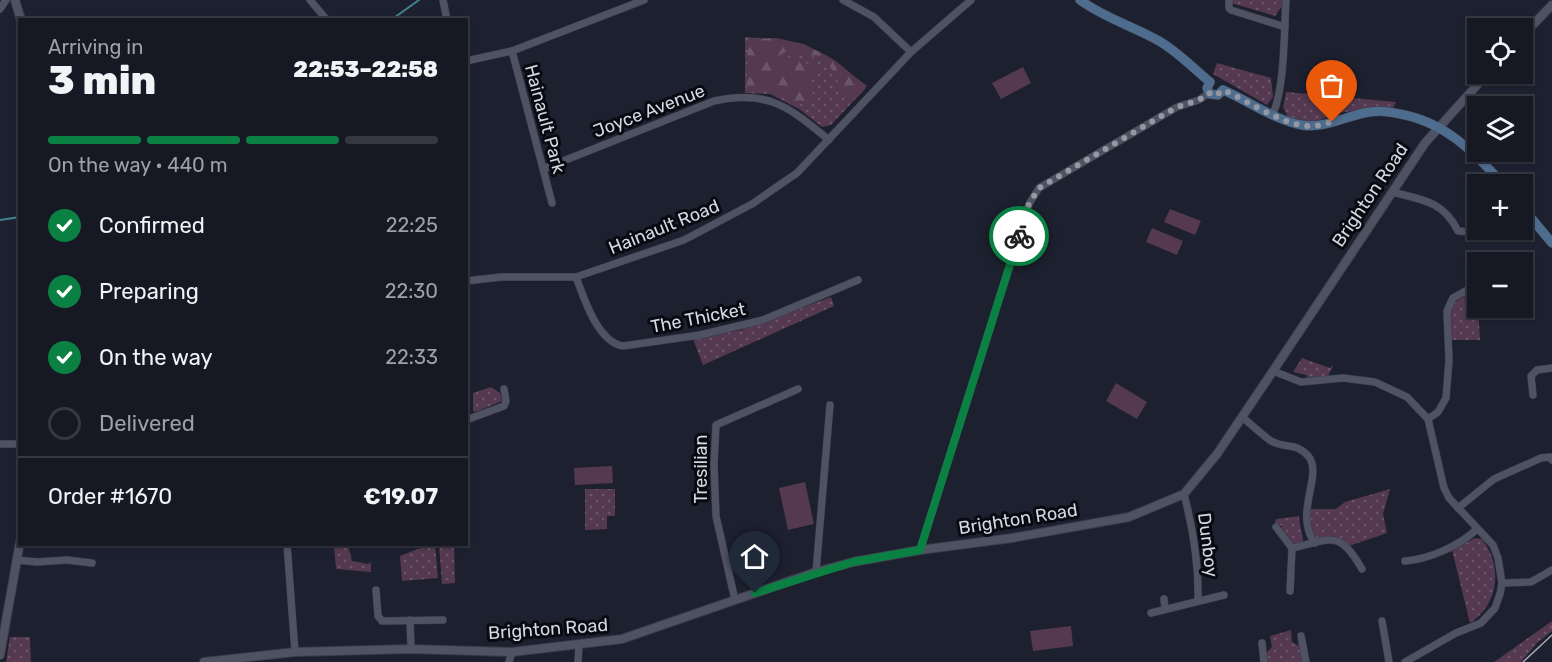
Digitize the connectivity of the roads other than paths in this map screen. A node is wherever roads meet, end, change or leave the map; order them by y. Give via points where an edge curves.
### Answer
1 (6, 0) edge
2 (15, 0) edge
3 (310, 0) edge
4 (443, 0) edge
5 (644, 0) edge
6 (843, 0) edge
7 (971, 0) edge
8 (1080, 0) edge
9 (1229, 0) edge
10 (1286, 0) edge
11 (1552, 5) edge
12 (0, 9) edge
13 (20, 18) edge
14 (325, 18) edge
15 (447, 18) edge
16 (1533, 25) edge
17 (1285, 27) junction
18 (512, 51) junction
19 (911, 52) junction
20 (468, 61) edge
21 (1210, 82) junction
22 (1478, 84) edge
23 (1223, 90) junction
24 (1209, 93) junction
25 (1273, 114) junction
26 (1438, 126) junction
27 (829, 140) junction
28 (543, 169) junction
29 (1493, 174) edge
30 (1392, 192) junction
31 (552, 203) dead end
32 (1533, 220) edge
33 (1467, 232) edge
34 (1552, 243) edge
35 (576, 277) junction
36 (858, 280) dead end
37 (468, 281) edge
38 (1467, 290) edge
39 (1552, 368) edge
40 (1273, 371) junction
41 (504, 389) dead end
42 (798, 389) dead end
43 (1533, 395) dead end
44 (830, 405) dead end
45 (1242, 417) junction
46 (468, 419) edge
47 (1428, 419) junction
48 (0, 444) edge
49 (18, 444) edge
50 (1552, 460) edge
51 (1185, 494) junction
52 (1458, 508) junction
53 (1276, 527) dead end
54 (1478, 529) junction
55 (1314, 543) junction
56 (19, 546) edge
57 (287, 546) edge
58 (1292, 548) junction
59 (920, 550) junction
60 (16, 560) junction
61 (1405, 561) dead end
62 (92, 563) dead end
63 (1362, 569) dead end
64 (1552, 570) edge
65 (816, 572) junction
66 (1502, 584) junction
67 (376, 590) dead end
68 (1290, 591) dead end
69 (1224, 595) dead end
70 (1164, 599) dead end
71 (735, 600) junction
72 (1198, 600) junction
73 (1165, 609) junction
74 (1151, 613) dead end
75 (410, 620) junction
76 (443, 620) dead end
77 (1382, 621) dead end
78 (1301, 636) dead end
79 (1262, 643) dead end
80 (579, 644) junction
81 (411, 649) junction
82 (295, 652) junction
83 (512, 652) junction
84 (0, 655) edge
85 (234, 660) edge
86 (204, 662) edge
87 (510, 662) edge
88 (578, 662) edge
89 (1264, 662) edge
90 (1306, 662) edge
91 (1389, 662) edge
92 (1405, 662) edge

1 - 12 street
2 - 13 street
3 - 14 street
4 - 15 street
5 - 18 street
6 - 19 street via 874,17
7 - 19 street, Hainault Road
8 - 21 main road via 1157,40
9 - 17 street via 1231,10
10 - 17 street
11 - 16 street
17 - 25 street
18 - 20 street, Hainault Park
18 - 28 street, Hainault Park
19 - 27 street, Hainault Road
21 - 23 main road via 1221,82
21 - 24 main road
22 - 26 street, Brighton Road
23 - 24 main road via 1215,96
23 - 25 main road
24 - 59 street via 1149,123 1037,191 1029,204
25 - 26 main road via 1315,126 1382,110
26 - 29 main road via 1461,142
26 - 30 street, Brighton Road
27 - 28 street, Joyce Avenue via 783,105 761,98 730,97
27 - 35 street, Hainault Road via 781,186 726,219 684,240
28 - 31 street, Hainault Park
30 - 33 street via 1441,208 1458,231
30 - 40 street, Brighton Road
32 - 34 main road
35 - 36 street, The Thicket via 603,333 615,345 623,346 700,335 763,320
35 - 37 street, Hainault Road via 512,276
38 - 47 street via 1453,298 1447,311 1446,398 1438,412
39 - 43 street via 1537,370 1531,376
40 - 45 street, Brighton Road
40 - 47 street via 1301,382 1343,378 1375,382 1407,397
41 - 46 street via 504,406
42 - 71 street, Tresilian via 716,425 716,516
44 - 65 street
45 - 51 street, Brighton Road
45 - 55 street via 1270,440 1298,447 1310,459 1313,467 1305,521
47 - 52 street via 1444,488
48 - 49 street
50 - 52 street via 1541,458 1494,479
51 - 59 street, Brighton Road via 1129,517
51 - 72 street, Dunboy via 1193,528
52 - 54 street
53 - 58 street
54 - 61 street via 1452,547
54 - 66 street via 1493,545
55 - 58 street
55 - 63 street via 1344,543
56 - 60 street
57 - 82 street
58 - 68 street
59 - 65 street, Brighton Road
60 - 62 street
60 - 84 street
64 - 66 street via 1531,582
65 - 71 street, Brighton Road
66 - 92 street via 1495,608 1481,623
67 - 75 street via 382,621
69 - 72 street, Dunboy
70 - 73 street
71 - 80 street, Brighton Road via 622,639
72 - 73 street, Dunboy
73 - 74 street, Dunboy
75 - 76 street
75 - 81 street
77 - 91 street
78 - 90 street
79 - 89 street
80 - 83 street, Brighton Road
80 - 88 street
81 - 82 street, Brighton Road
81 - 83 street, Brighton Road
82 - 85 street, Brighton Road
83 - 87 street
85 - 86 street, Brighton Road

